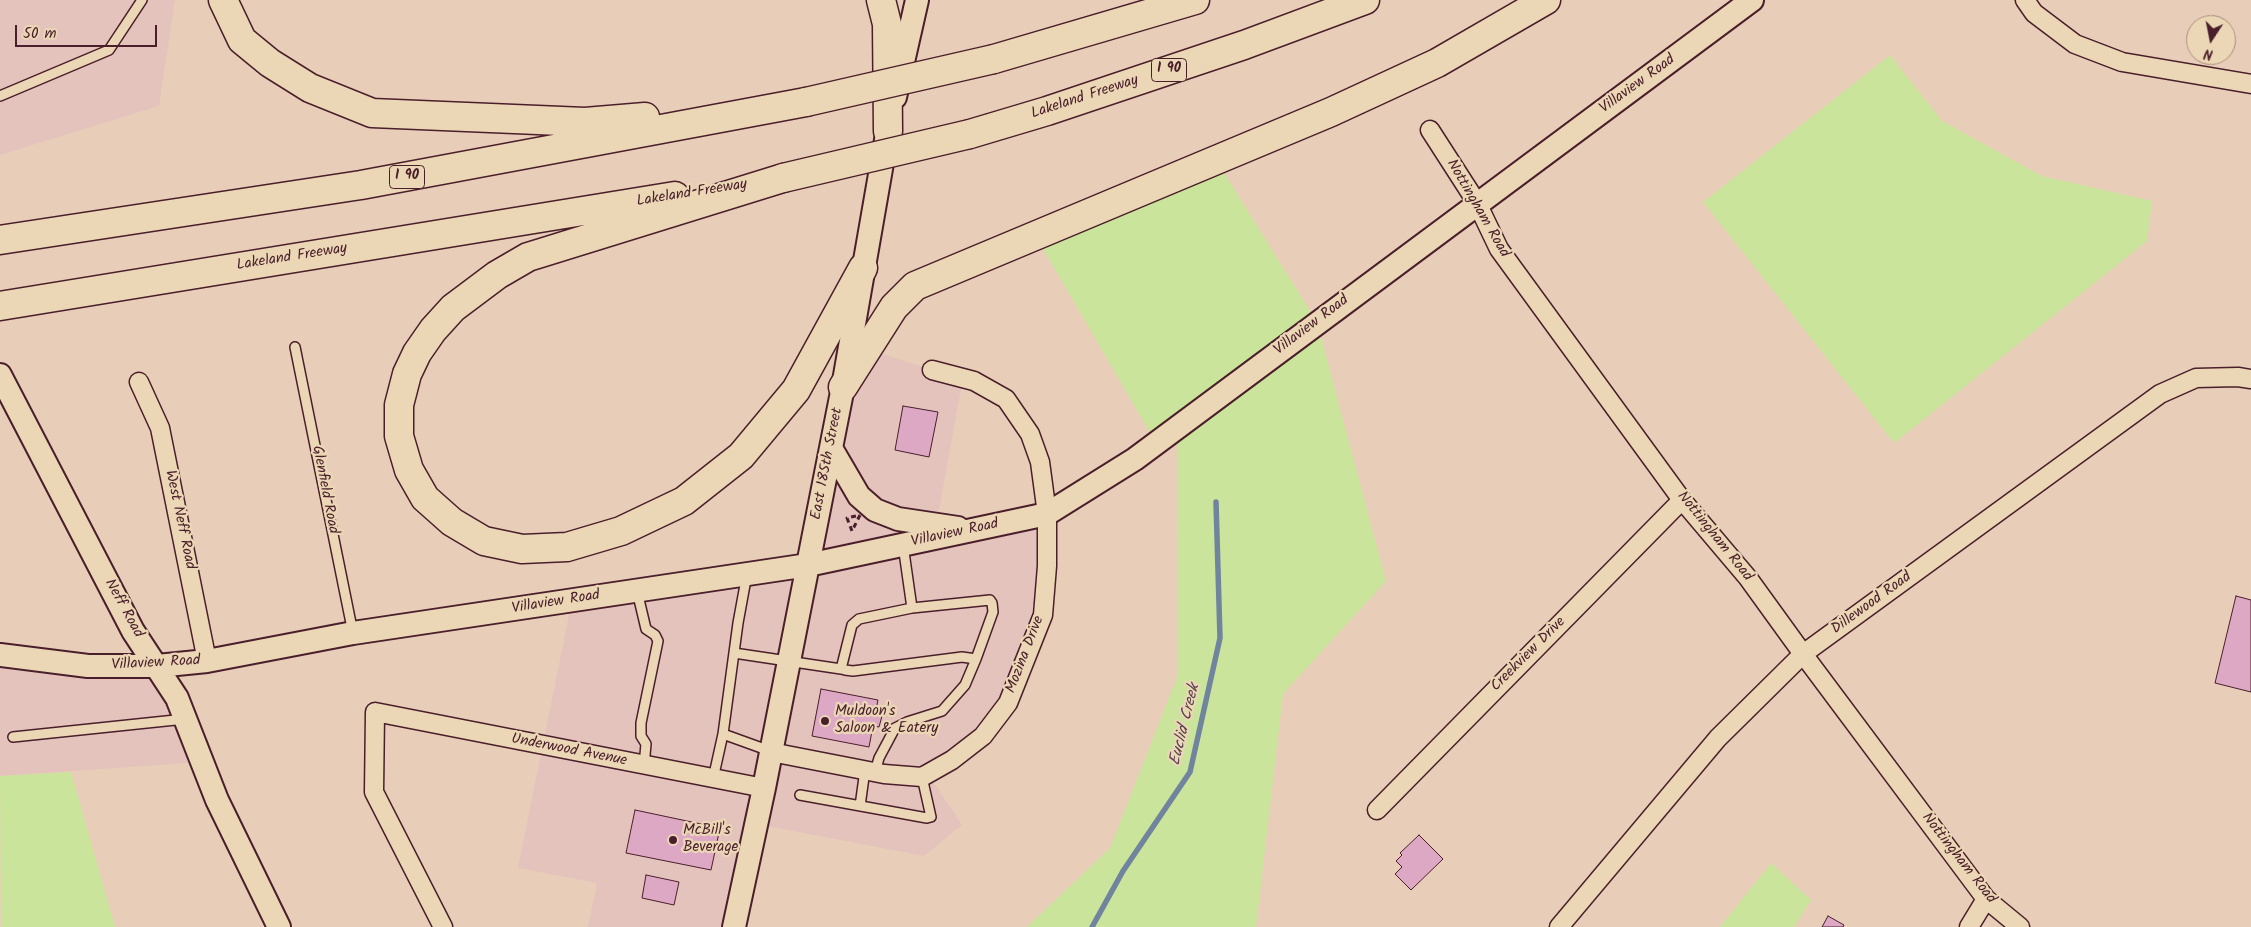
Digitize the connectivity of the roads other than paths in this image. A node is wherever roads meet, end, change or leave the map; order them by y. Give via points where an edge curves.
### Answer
1 (142, 0) edge
2 (223, 0) edge
3 (881, 0) edge
4 (917, 0) edge
5 (1194, 0) edge
6 (1365, 0) edge
7 (1546, 0) edge
8 (1752, 0) edge
9 (2025, 0) edge
10 (2251, 84) edge
11 (0, 96) edge
12 (806, 102) junction
13 (888, 130) junction
14 (1430, 130) dead end
15 (783, 178) junction
16 (1477, 203) junction
17 (3, 239) edge
18 (863, 268) junction
19 (0, 306) edge
20 (296, 347) dead end
21 (932, 370) dead end
22 (0, 375) edge
23 (2251, 379) edge
24 (139, 382) dead end
25 (844, 387) junction
26 (831, 448) junction
27 (1682, 500) junction
28 (1047, 514) junction
29 (974, 530) junction
30 (903, 545) junction
31 (808, 565) junction
32 (747, 574) junction
33 (637, 591) junction
34 (912, 608) junction
35 (353, 634) junction
36 (734, 653) junction
37 (1802, 654) junction
38 (0, 655) edge
39 (789, 659) junction
40 (976, 660) junction
41 (207, 661) junction
42 (157, 666) junction
43 (842, 669) junction
44 (186, 719) junction
45 (723, 734) junction
46 (13, 737) dead end
47 (771, 752) junction
48 (644, 766) junction
49 (870, 771) junction
50 (922, 777) junction
51 (713, 779) junction
52 (764, 788) junction
53 (800, 795) dead end
54 (860, 806) junction
55 (1377, 810) dead end
56 (1986, 899) junction
57 (279, 927) edge
58 (444, 927) edge
59 (734, 927) edge
60 (1559, 927) edge
61 (1968, 927) edge
62 (2020, 927) edge

1 - 11 lane via 109,50
2 - 12 highway via 242,40 270,63 310,88 372,113 585,122
3 - 13 highway via 887,24
4 - 13 street, East 185th Street
5 - 12 highway, I 90, bridge via 994,59
6 - 15 highway, Lakeland Freeway / I 90, bridge via 1244,45 1047,111 970,134
7 - 25 highway via 1437,64 1331,112 915,286 894,307
8 - 16 street, Villaview Road
9 - 10 street via 2034,13 2075,44 2122,62
12 - 17 highway, I 90 via 361,186
13 - 18 street, East 185th Street
14 - 16 street, Nottingham Road
15 - 18 highway via 528,257 497,275 453,308 417,353 407,374 399,405 399,436 409,470 425,498 452,522 484,541 522,549 567,547 621,530 684,501 741,456 796,390
15 - 19 highway, Lakeland Freeway / I 90
16 - 27 street, Nottingham Road via 1499,249
16 - 28 street, Villaview Road via 1135,459
18 - 25 street, East 185th Street
20 - 35 lane, Glenfield Road
21 - 28 street, Mozina Drive via 974,381 1006,399 1030,434 1040,462
22 - 42 street, Neff Road via 133,631
23 - 37 street, Dillewood Road via 2196,378 2160,394
24 - 41 street, West Neff Road via 160,428
25 - 26 street, East 185th Street
26 - 29 street via 859,496 875,510 898,519
26 - 31 street, East 185th Street
27 - 37 street, Nottingham Road via 1748,578
27 - 55 street, Creekview Drive
28 - 29 street, Villaview Road
28 - 50 street, Mozina Drive via 1043,614 1008,703 983,736 952,760
29 - 30 street, Villaview Road
30 - 31 street, Villaview Road
30 - 34 lane
31 - 32 street, Villaview Road
31 - 39 street, East 185th Street
32 - 33 street, Villaview Road
32 - 36 lane
33 - 35 street, Villaview Road
33 - 48 lane via 646,629 658,641 641,723 641,736 646,744
34 - 40 lane via 990,600 992,612
34 - 43 lane via 859,620 852,625
35 - 41 street, Villaview Road
36 - 39 lane
36 - 45 lane
37 - 56 street, Nottingham Road
37 - 60 street, Dillewood Road via 1718,738
38 - 42 street, Villaview Road via 88,666
39 - 43 lane
39 - 47 street, East 185th Street
40 - 43 lane via 962,657 853,671
40 - 49 lane via 964,685 942,712 895,728
41 - 42 street, Villaview Road
42 - 44 street, Neff Road via 178,698
44 - 46 lane
44 - 57 street, Neff Road via 217,800
45 - 47 lane
45 - 51 lane
47 - 49 street
47 - 52 street, East 185th Street
48 - 51 street, Underwood Avenue
48 - 58 street, Underwood Avenue via 375,712 374,792
49 - 50 street
49 - 54 lane
50 - 54 lane via 931,817
51 - 52 street, Underwood Avenue
52 - 59 street, East 185th Street
53 - 54 lane
56 - 61 street
56 - 62 street, Nottingham Road

